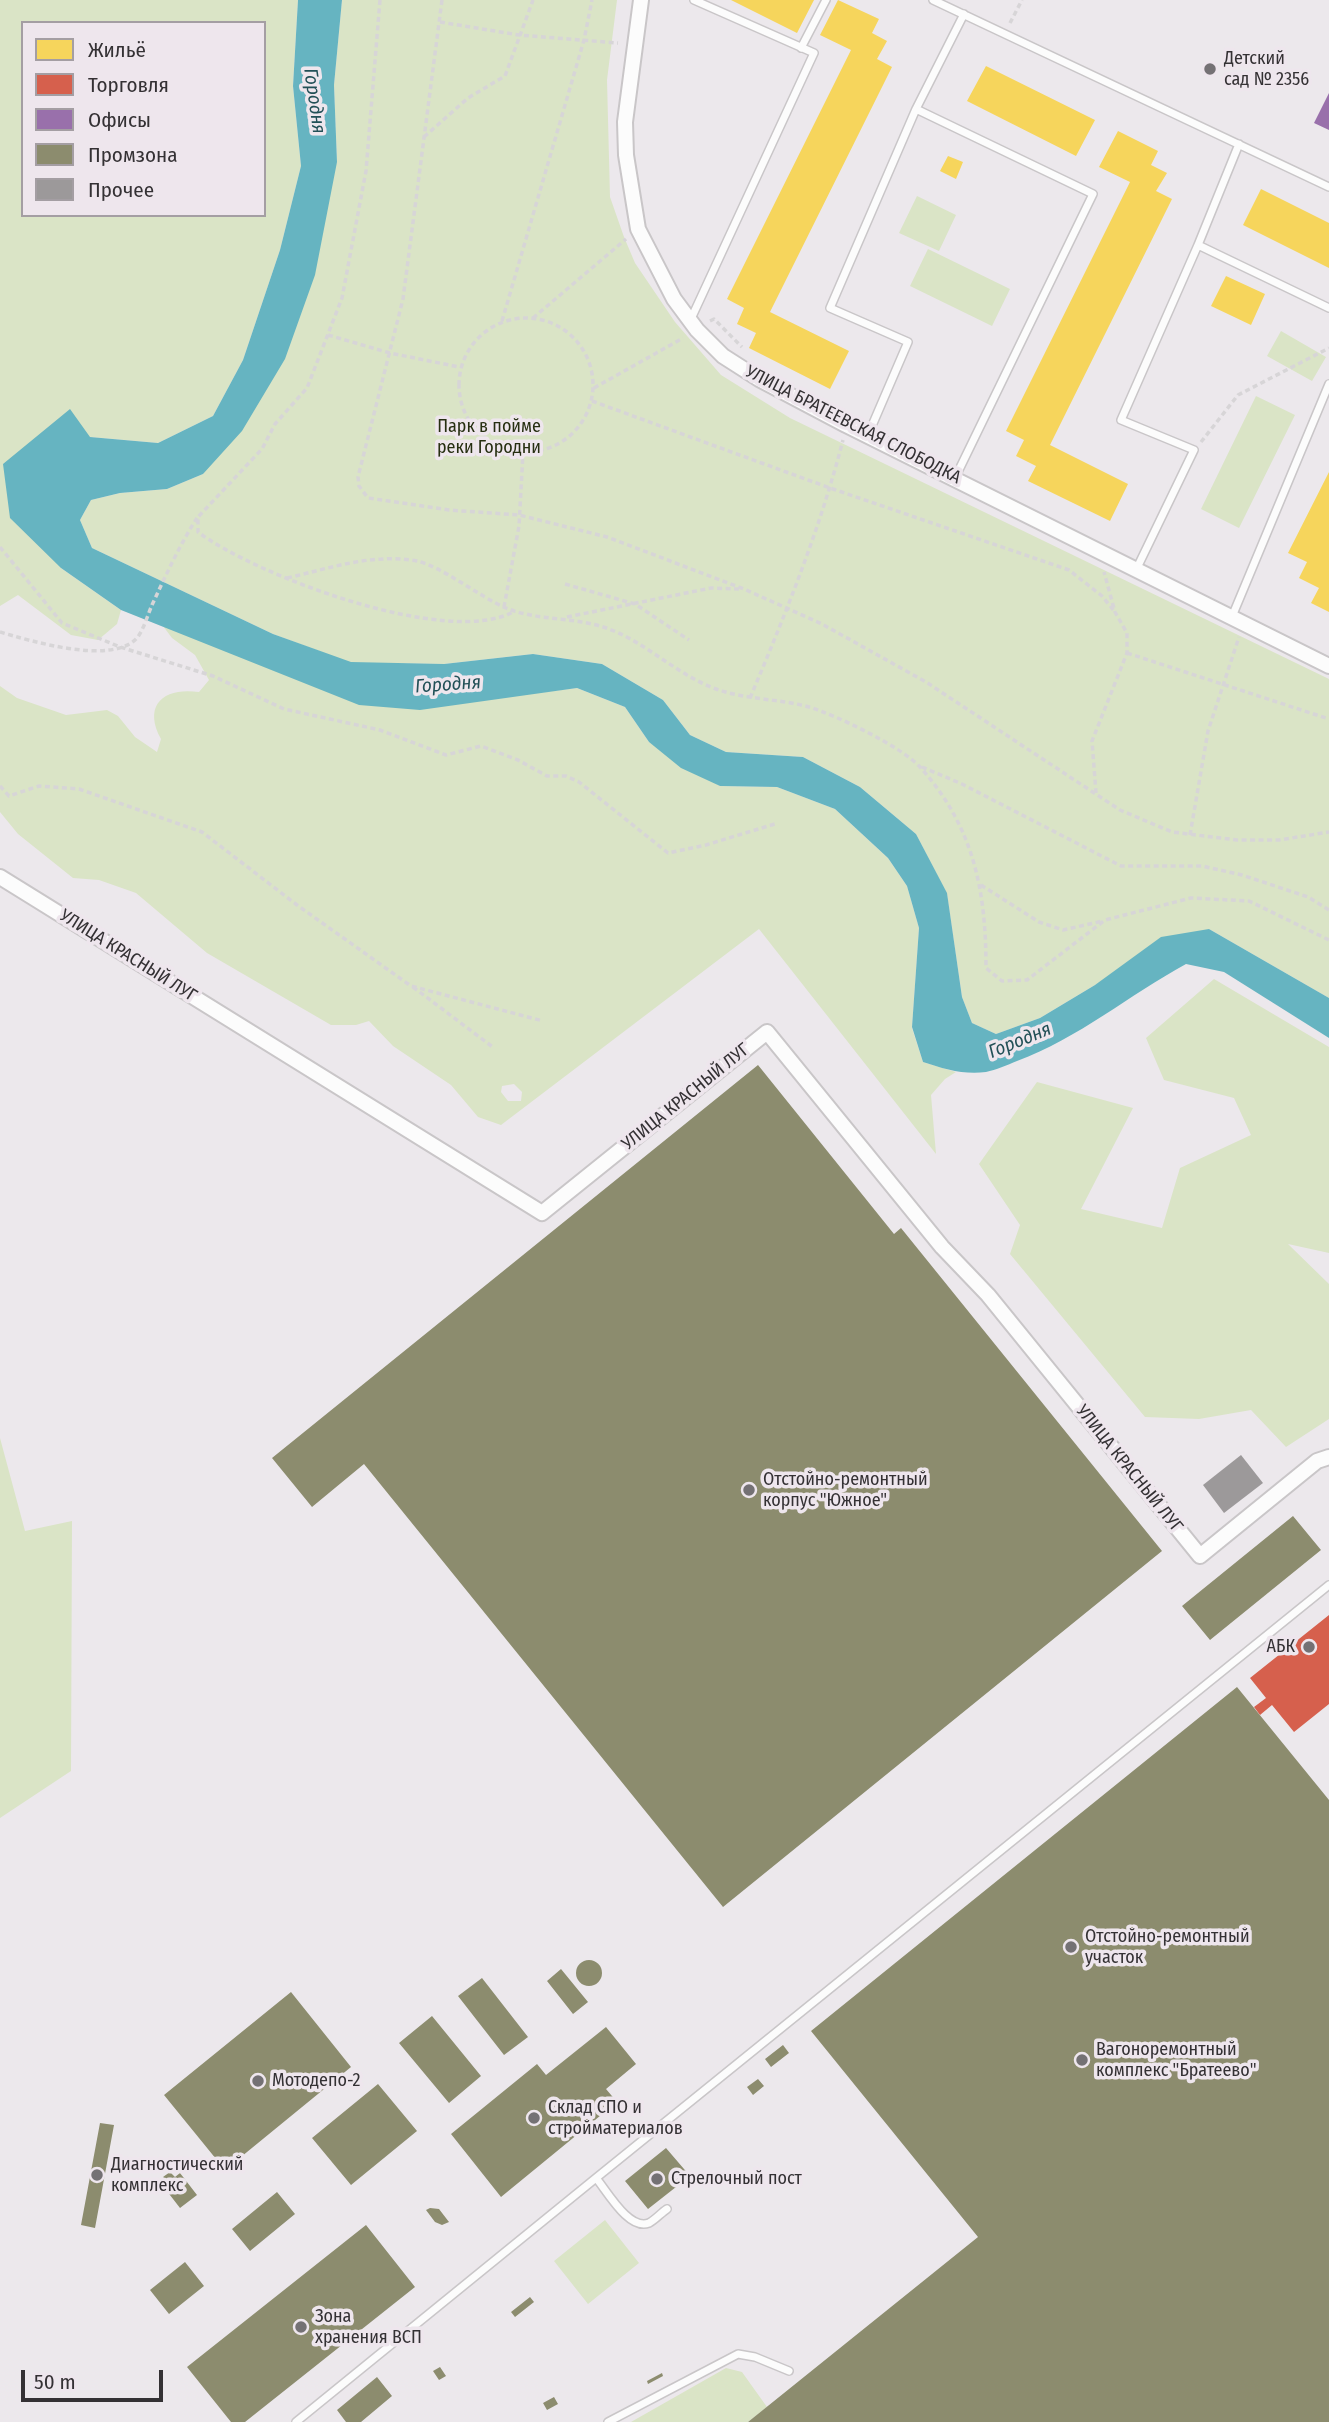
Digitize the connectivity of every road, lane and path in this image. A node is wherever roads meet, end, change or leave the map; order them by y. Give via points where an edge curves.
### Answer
1 (380, 0) edge
2 (442, 0) edge
3 (533, 0) edge
4 (592, 0) edge
5 (641, 0) edge
6 (694, 0) edge
7 (826, 0) edge
8 (933, 0) edge
9 (1022, 0) edge
10 (964, 14) junction
11 (440, 22) junction
12 (1006, 34) junction
13 (519, 35) junction
14 (584, 40) junction
15 (634, 44) junction
16 (802, 48) junction
17 (916, 109) junction
18 (424, 137) junction
19 (1239, 144) junction
20 (1329, 187) edge
21 (628, 237) dead end
22 (1198, 245) junction
23 (1329, 308) edge
24 (533, 318) junction
25 (502, 321) junction
26 (690, 327) junction
27 (328, 335) junction
28 (1329, 348) edge
29 (390, 353) junction
30 (460, 368) junction
31 (1329, 384) edge
32 (594, 388) junction
33 (592, 401) junction
34 (846, 425) junction
35 (868, 435) junction
36 (1194, 450) junction
37 (523, 453) junction
38 (955, 478) junction
39 (830, 488) junction
40 (519, 515) junction
41 (198, 517) junction
42 (0, 547) edge
43 (1102, 563) dead end
44 (1136, 570) junction
45 (287, 579) junction
46 (565, 584) dead end
47 (744, 589) junction
48 (635, 604) junction
49 (504, 607) junction
50 (787, 610) junction
51 (515, 611) junction
52 (1115, 612) junction
53 (566, 618) junction
54 (1237, 622) junction
55 (0, 632) edge
56 (689, 640) dead end
57 (120, 647) junction
58 (1127, 653) junction
59 (1329, 666) edge
60 (1222, 685) junction
61 (750, 698) junction
62 (1329, 719) edge
63 (920, 767) junction
64 (0, 786) edge
65 (1096, 793) junction
66 (778, 823) dead end
67 (1329, 832) edge
68 (1190, 835) junction
69 (0, 877) edge
70 (981, 885) junction
71 (1329, 910) edge
72 (1105, 920) junction
73 (1329, 940) edge
74 (411, 985) junction
75 (543, 1021) dead end
76 (494, 1048) dead end
77 (1329, 1457) edge
78 (1329, 1585) edge
79 (596, 2178) junction
80 (667, 2209) dead end
81 (789, 2371) dead end
82 (296, 2422) edge
83 (608, 2422) edge

1 - 27 path via 366,172 350,264
2 - 11 path
3 - 13 path
4 - 14 path
5 - 15 street, УЛИЦА БРАТЕЕВСКАЯ СЛОБОДКА
6 - 16 lane
7 - 16 lane
8 - 10 lane
9 - 12 path
10 - 12 lane
10 - 17 lane
11 - 13 path
11 - 18 path
12 - 19 lane
13 - 14 path
13 - 18 path via 505,76 468,98
14 - 15 path
14 - 25 path
15 - 26 street, УЛИЦА БРАТЕЕВСКАЯ СЛОБОДКА via 625,122 631,194 638,229 652,262
16 - 26 lane via 814,53
17 - 35 lane via 830,308 908,342
17 - 38 lane via 1093,194
18 - 29 path via 404,299
19 - 20 lane
19 - 22 lane
21 - 24 path
22 - 23 lane
22 - 36 lane via 1121,420
24 - 25 path
24 - 32 path via 554,323 576,339 589,362
25 - 30 path via 480,335
26 - 32 path
26 - 34 street, УЛИЦА БРАТЕЕВСКАЯ СЛОБОДКА via 759,379
27 - 29 path
27 - 41 path via 307,388 275,424 262,449
28 - 36 path via 1238,394
29 - 30 path
29 - 40 path via 358,477 368,498
30 - 37 path via 462,408 476,431 498,446
31 - 54 lane
32 - 33 path
33 - 37 path via 572,435 549,449
33 - 39 path
34 - 35 street, УЛИЦА БРАТЕЕВСКАЯ СЛОБОДКА
34 - 39 path
35 - 38 street, УЛИЦА БРАТЕЕВСКАЯ СЛОБОДКА
36 - 44 lane
37 - 40 path
38 - 44 street, УЛИЦА БРАТЕЕВСКАЯ СЛОБОДКА
39 - 50 path
39 - 52 path via 1069,570
40 - 47 path via 607,537
40 - 49 path
41 - 45 path via 198,531 218,546
41 - 57 path via 136,639
42 - 57 path via 62,623
43 - 52 path
44 - 54 street, УЛИЦА БРАТЕЕВСКАЯ СЛОБОДКА
45 - 49 path via 379,557 421,562
45 - 51 path via 378,611 429,620 500,619
46 - 48 path
47 - 48 path via 711,588
47 - 50 path
48 - 53 path
48 - 56 path
49 - 51 path
50 - 61 path
50 - 65 path via 822,624 926,682
51 - 53 path
52 - 58 path via 1127,633
53 - 61 path via 615,631 710,687
54 - 59 street, УЛИЦА БРАТЕЕВСКАЯ СЛОБОДКА
54 - 60 path
55 - 57 path via 63,648 95,651
57 - 66 path via 213,676 284,709 380,730 446,755 481,747 547,776 566,776 668,853
58 - 60 path
58 - 65 path via 1091,741
60 - 62 path
60 - 68 path via 1208,731
61 - 63 path via 828,714
63 - 70 path via 945,798 971,850
63 - 71 path via 1121,866 1202,866 1242,874 1308,897
64 - 74 path via 9,796 39,786 79,789 202,832
65 - 68 path via 1141,821
67 - 68 path via 1279,840
69 - 77 street, УЛИЦА КРАСНЫЙ ЛУГ via 542,1213 767,1032 1200,1556 1317,1461
70 - 72 path via 1039,922 1063,930
70 - 72 path via 986,968 1002,981 1027,979
72 - 73 path via 1191,898 1249,901
74 - 75 path
74 - 76 path
78 - 79 lane
79 - 80 lane via 640,2225
79 - 82 lane
81 - 83 lane via 737,2354

